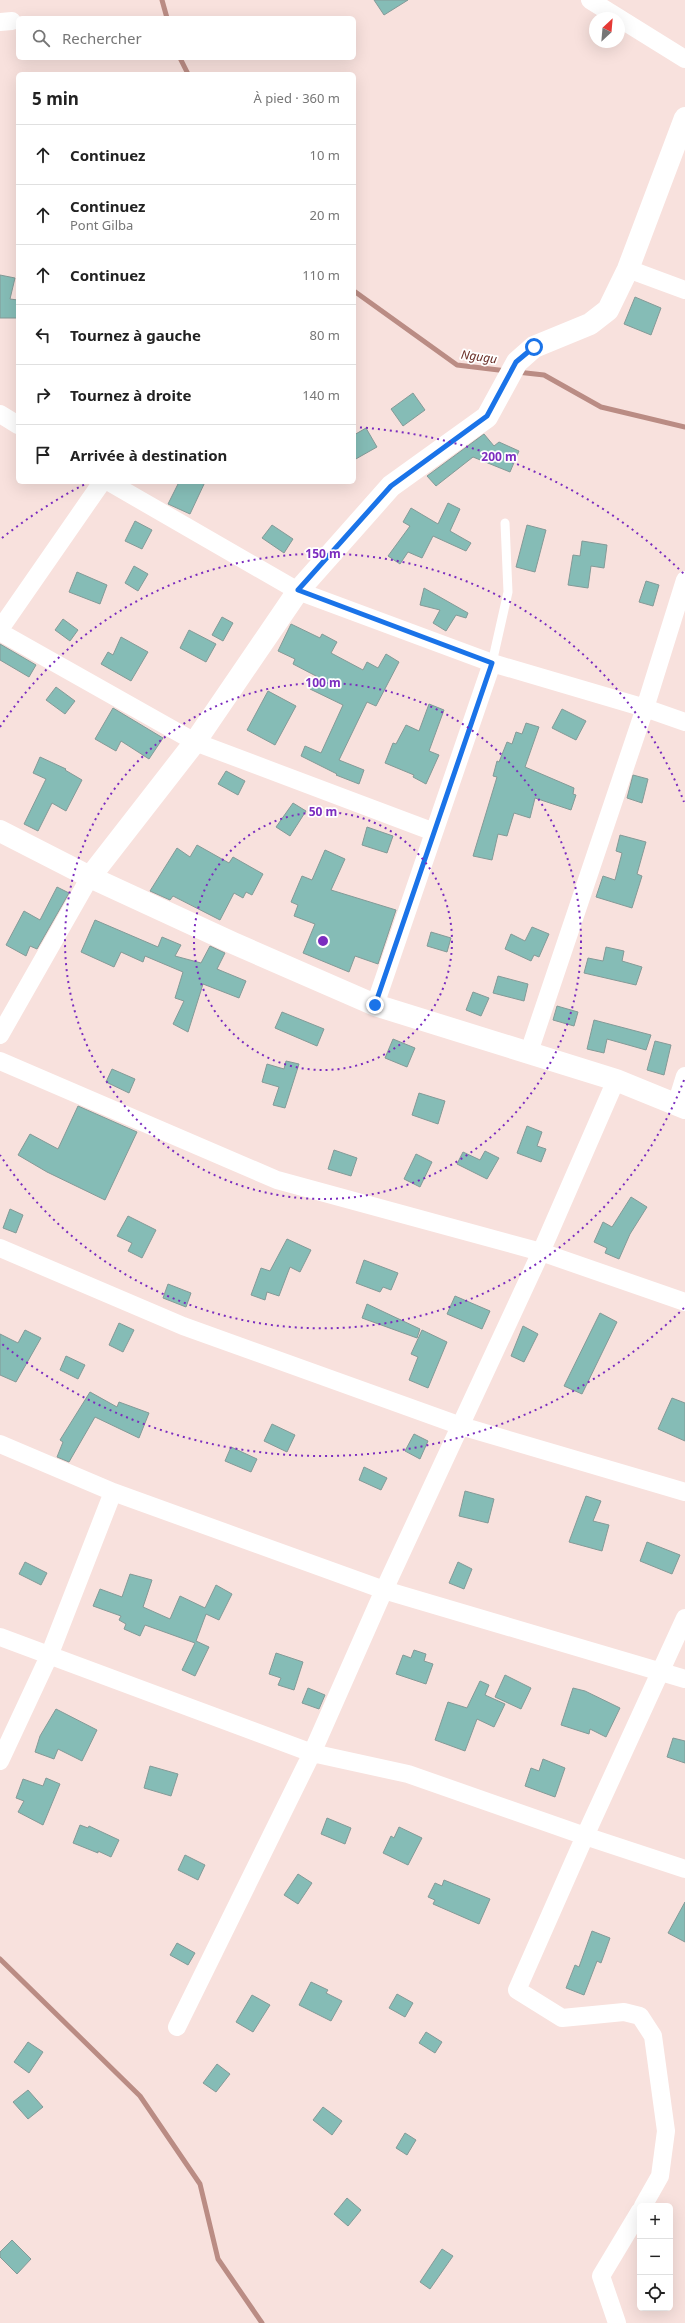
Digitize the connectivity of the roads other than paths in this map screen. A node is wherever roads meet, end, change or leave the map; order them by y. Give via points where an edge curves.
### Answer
1 (590, 0) edge
2 (685, 59) edge
3 (684, 125) edge
4 (628, 269) junction
5 (685, 290) edge
6 (0, 414) edge
7 (16, 424) edge
8 (101, 484) edge
9 (112, 484) edge
10 (505, 522) dead end
11 (685, 580) edge
12 (298, 590) junction
13 (0, 630) edge
14 (492, 663) junction
15 (645, 708) junction
16 (685, 722) edge
17 (195, 742) junction
18 (0, 831) edge
19 (434, 832) junction
20 (90, 877) junction
21 (375, 1005) junction
22 (0, 1035) edge
23 (530, 1052) junction
24 (0, 1061) edge
25 (685, 1076) edge
26 (616, 1080) junction
27 (680, 1106) edge
28 (0, 1248) edge
29 (541, 1252) junction
30 (685, 1302) edge
31 (462, 1426) junction
32 (0, 1444) edge
33 (113, 1492) junction
34 (685, 1492) edge
35 (384, 1590) junction
36 (685, 1618) edge
37 (0, 1637) edge
38 (49, 1656) junction
39 (661, 1672) junction
40 (685, 1679) edge
41 (312, 1753) junction
42 (0, 1761) edge
43 (585, 1836) junction
44 (685, 1869) edge
45 (177, 2027) dead end
46 (645, 2203) edge
47 (637, 2215) edge
48 (617, 2323) edge

1 - 2 street
3 - 4 street
4 - 5 street
4 - 12 street via 608,310 590,324 534,347 516,362 487,416 391,486
6 - 7 street
8 - 13 street
9 - 12 street
10 - 14 lane via 508,592
11 - 15 street
12 - 14 street
12 - 17 street
13 - 17 street
14 - 15 street
14 - 19 street
15 - 16 street
15 - 23 street
17 - 19 street
17 - 20 street
18 - 20 street
19 - 21 street
20 - 21 street
20 - 22 street
21 - 23 street
23 - 26 street
24 - 29 street via 278,1180
25 - 27 street
26 - 27 street
26 - 29 street
28 - 31 street via 184,1326
29 - 30 street
29 - 31 street
31 - 34 street
31 - 35 street
32 - 33 street
33 - 35 street
33 - 38 street
35 - 39 street
35 - 41 street
36 - 39 street
37 - 38 street
38 - 41 street
38 - 42 street
39 - 40 street
39 - 43 street
41 - 43 street via 408,1774
41 - 45 street
43 - 44 street
43 - 46 street via 517,1990 562,2018 624,2012 640,2016 653,2036 666,2131 660,2176
47 - 48 street via 601,2276

